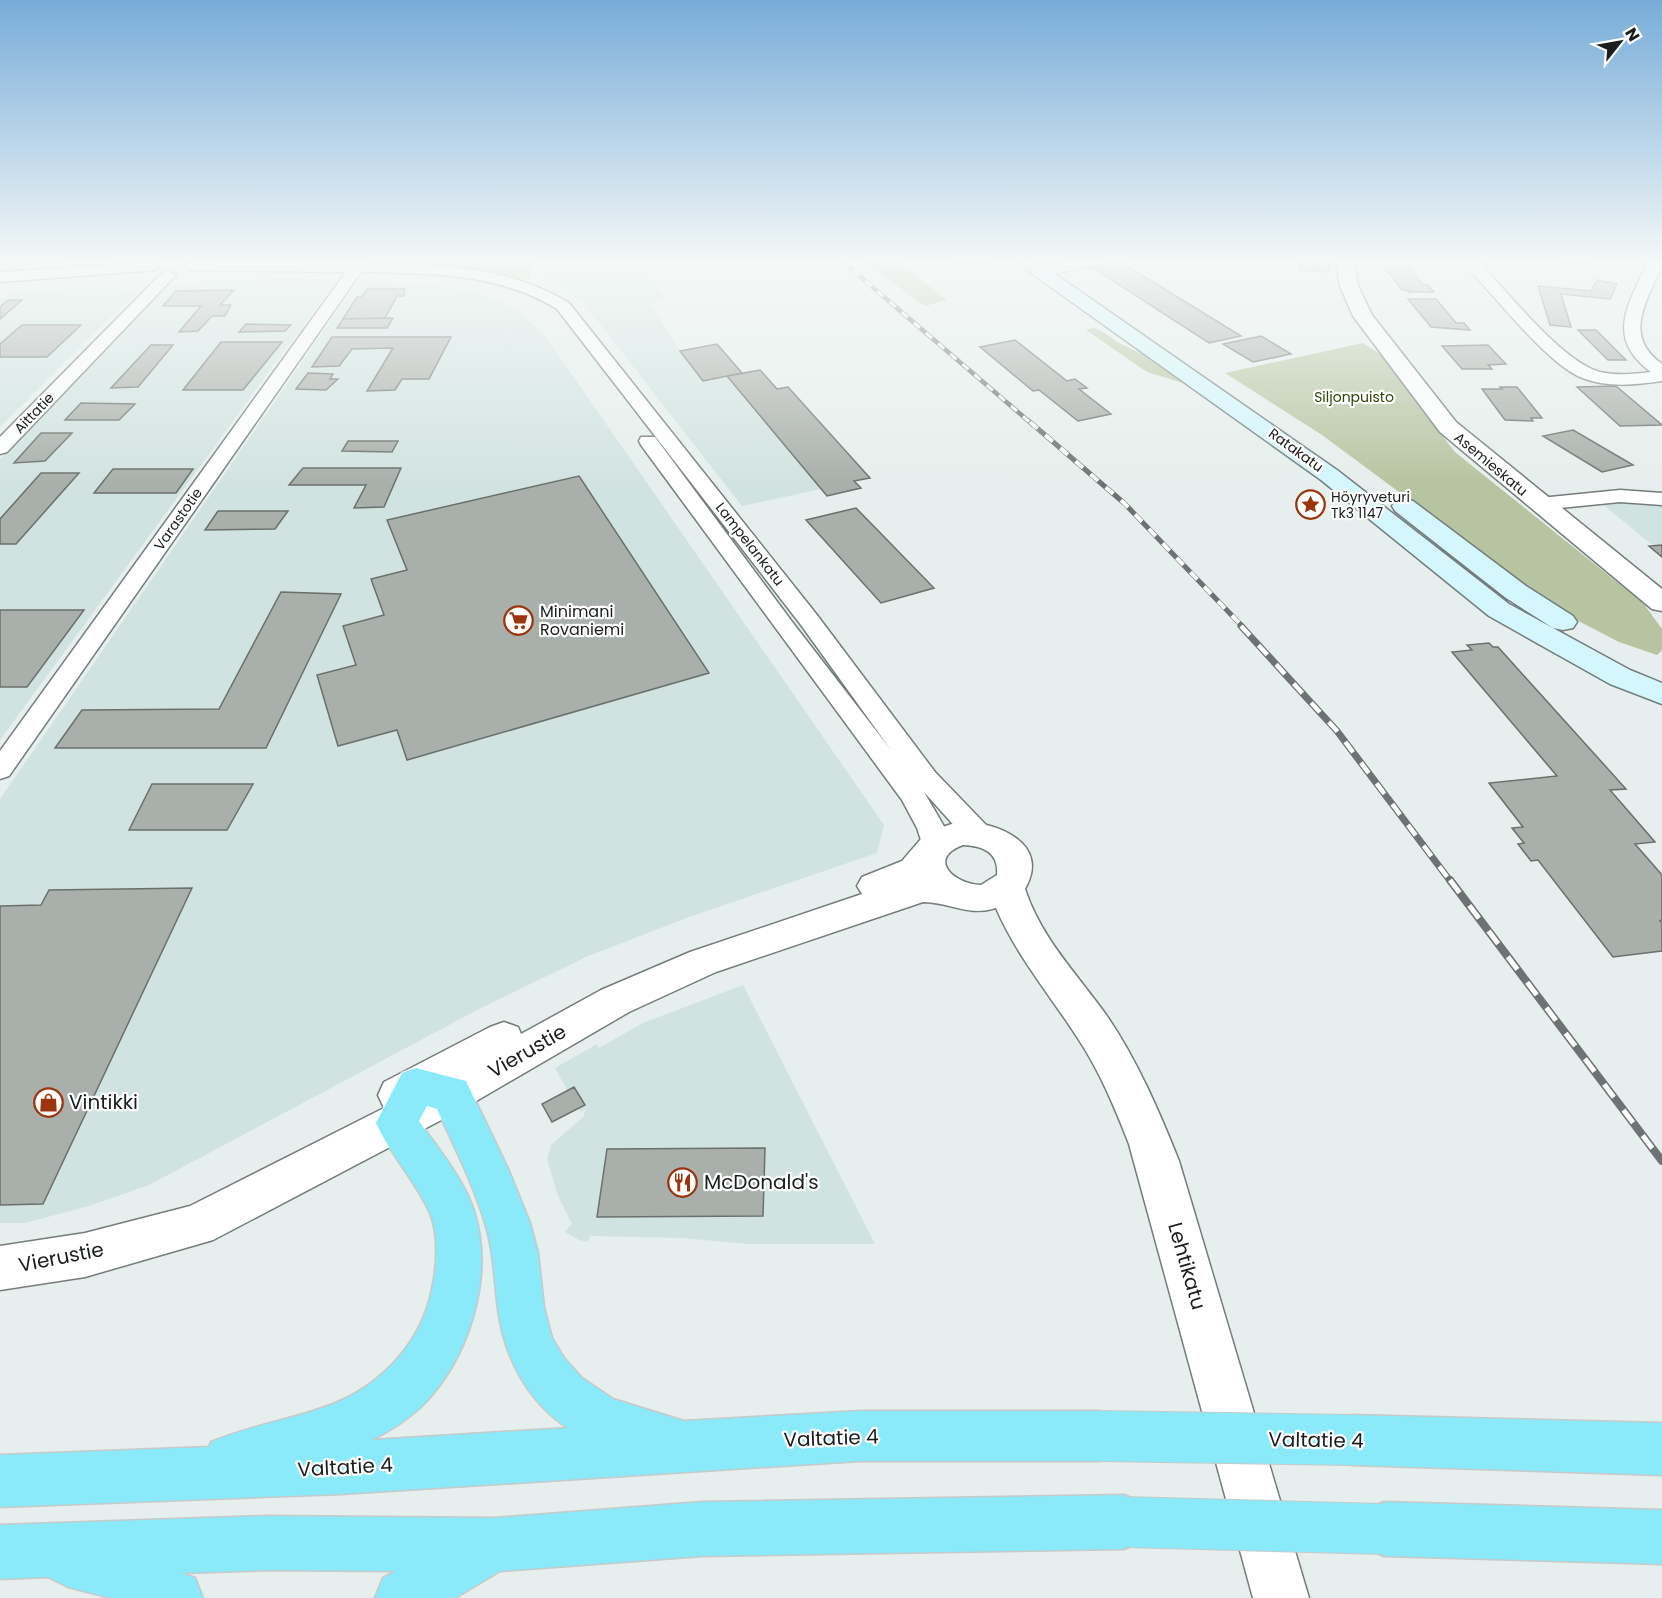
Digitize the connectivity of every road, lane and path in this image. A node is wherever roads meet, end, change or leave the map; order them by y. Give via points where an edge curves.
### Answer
1 (105, 335) edge
2 (310, 335) edge
3 (570, 335) edge
4 (587, 335) edge
5 (1140, 335) edge
6 (1154, 335) edge
7 (1377, 335) edge
8 (1538, 335) edge
9 (1632, 335) edge
10 (1662, 374) edge
11 (0, 448) edge
12 (1662, 498) edge
13 (1540, 504) junction
14 (1662, 603) edge
15 (1620, 652) dead end
16 (1662, 694) edge
17 (0, 770) edge
18 (978, 834) junction
19 (942, 871) junction
20 (1007, 887) junction
21 (1040, 957) junction
22 (422, 1101) junction
23 (0, 1269) edge
24 (685, 1446) junction
25 (1662, 1449) edge
26 (184, 1473) junction
27 (0, 1481) edge
28 (1662, 1537) edge
29 (494, 1545) junction
30 (11, 1551) edge
31 (175, 1598) edge
32 (403, 1598) edge
33 (1281, 1598) edge

1 - 11 street, Aittatie
2 - 17 street, Varastotie
3 - 19 street, Lampelankatu via 912,795 931,828
4 - 18 street, Lampelankatu via 810,620 926,778
5 - 16 main road, Ratakatu via 1321,468 1499,609 1580,656
6 - 15 main road, Ratakatu via 1356,469 1516,592 1567,625
7 - 13 street, Asemieskatu via 1448,427
8 - 10 street via 1585,372 1618,379
9 - 10 street via 1638,353
12 - 13 street via 1620,496
13 - 14 street, Asemieskatu
18 - 19 street via 953,835
18 - 20 street via 1002,845 1013,857 1016,871
19 - 20 street via 990,896
19 - 21 street, Lehtikatu
19 - 22 street, Vierustie via 914,870 742,929 631,973 580,998
20 - 21 street, Lehtikatu via 1010,901
21 - 33 street, Lehtikatu via 1094,1031 1134,1101 1146,1132
22 - 23 street, Vierustie via 197,1225 84,1255
22 - 24 highway via 503,1207 514,1244 524,1326 543,1373 584,1410
22 - 26 highway via 458,1240 453,1305 443,1334 430,1355 403,1389 353,1423
24 - 25 highway, Valtatie 4, bridge via 860,1436 1099,1436
24 - 26 highway, Valtatie 4 via 352,1467
26 - 27 highway, Valtatie 4
28 - 29 highway, bridge via 1125,1522 702,1529
29 - 30 highway via 267,1543
29 - 32 highway
30 - 31 highway via 106,1568

